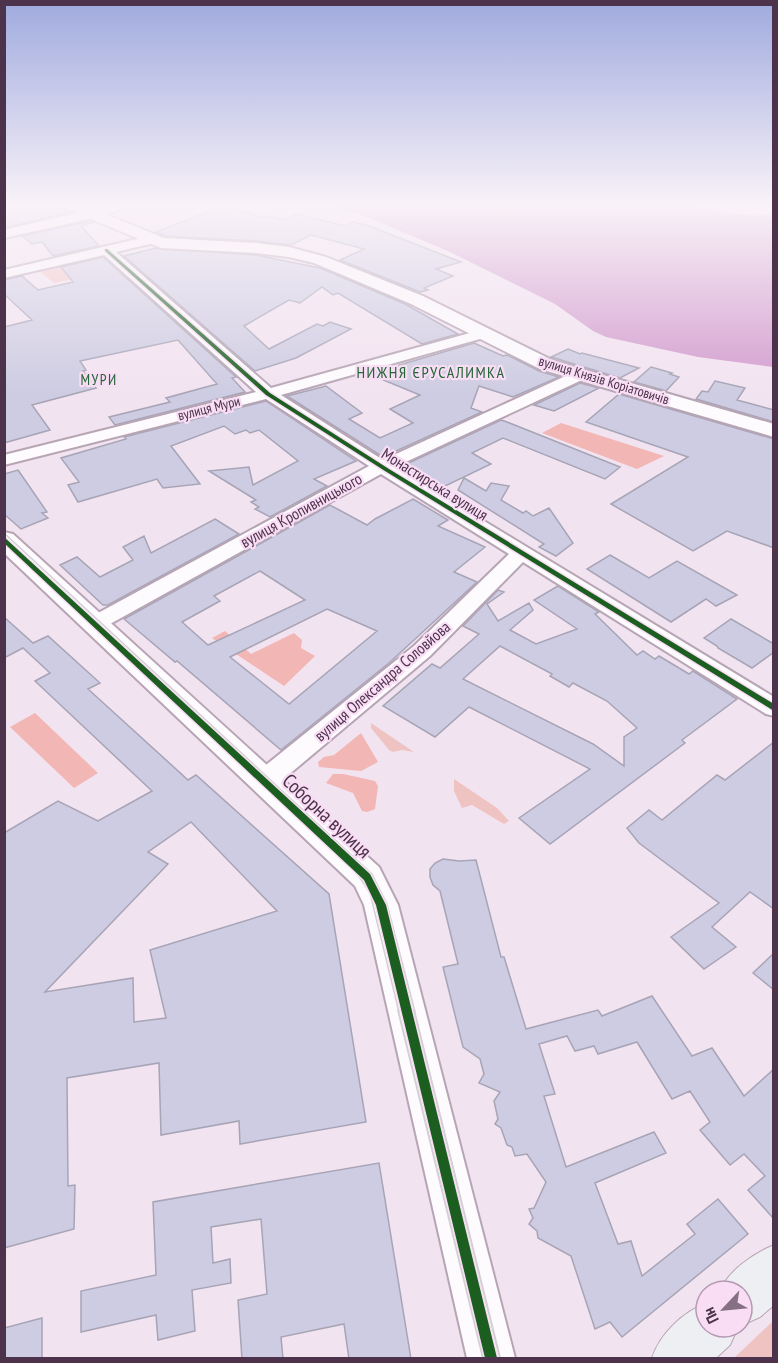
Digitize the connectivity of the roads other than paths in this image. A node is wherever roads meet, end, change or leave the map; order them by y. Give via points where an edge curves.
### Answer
1 (35, 267) edge
2 (125, 267) edge
3 (336, 267) edge
4 (4, 274) edge
5 (482, 334) junction
6 (578, 375) junction
7 (268, 394) junction
8 (774, 430) edge
9 (4, 460) edge
10 (381, 467) junction
11 (4, 539) edge
12 (521, 553) junction
13 (94, 624) junction
14 (774, 708) edge
15 (265, 780) junction
16 (774, 1270) edge
17 (754, 1288) edge
18 (699, 1339) edge
19 (491, 1359) edge
20 (678, 1359) edge

1 - 4 street
2 - 7 street, Монастирська вулиця
3 - 5 street, вулиця Князів Коріатовичів via 417,300
5 - 6 street, вулиця Князів Коріатовичів
5 - 7 street, вулиця Мури
6 - 8 street, вулиця Князів Коріатовичів
6 - 10 street, вулиця Кропивницького
7 - 9 street, вулиця Мури
7 - 10 street, Монастирська вулиця
10 - 12 street, Монастирська вулиця
10 - 13 street, вулиця Кропивницького
11 - 13 street, Соборна вулиця
12 - 14 street, Монастирська вулиця
12 - 15 street, вулиця Олександра Соловйова via 423,651
13 - 15 street, Соборна вулиця
15 - 19 street, Соборна вулиця via 358,866 376,891
16 - 17 main road
18 - 20 main road

